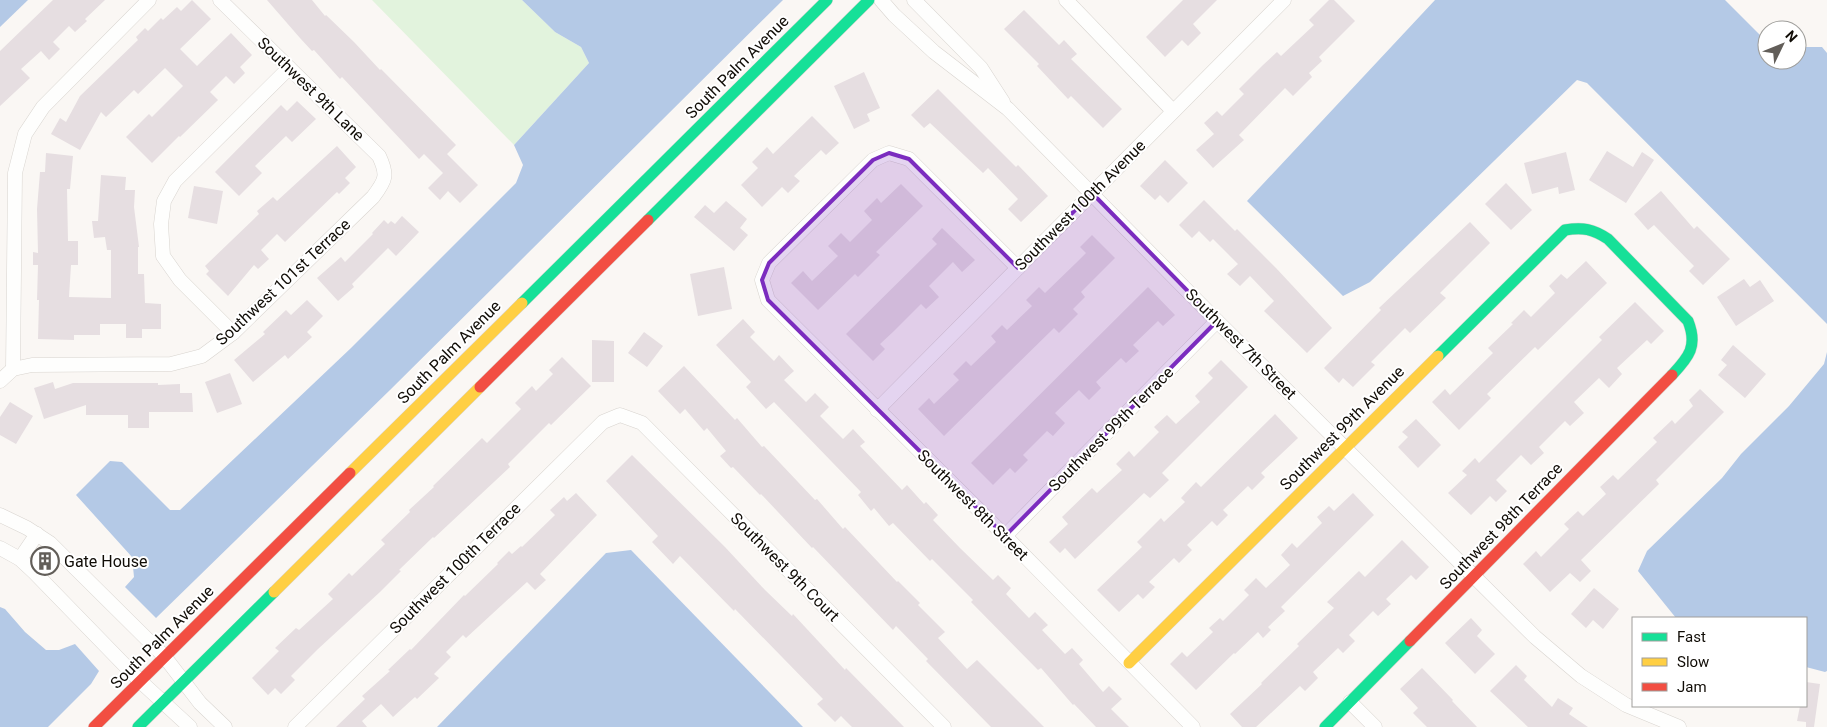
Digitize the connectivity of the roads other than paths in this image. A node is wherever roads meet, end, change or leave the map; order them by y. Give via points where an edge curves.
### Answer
1 (149, 0) edge
2 (220, 0) edge
3 (827, 0) edge
4 (869, 0) edge
5 (881, 0) edge
6 (914, 0) edge
7 (1066, 0) edge
8 (1284, 0) edge
9 (289, 68) junction
10 (1008, 109) junction
11 (1173, 111) junction
12 (382, 186) joint
13 (1092, 193) junction
14 (1018, 268) junction
15 (1218, 321) junction
16 (233, 333) junction
17 (1694, 342) joint
18 (13, 369) junction
19 (0, 382) edge
20 (876, 410) junction
21 (620, 415) joint
22 (1345, 448) junction
23 (0, 515) edge
24 (37, 534) junction
25 (1005, 536) junction
26 (0, 548) edge
27 (20, 559) junction
28 (1475, 576) junction
29 (164, 656) junction
30 (1129, 663) junction
31 (184, 680) junction
32 (140, 681) junction
33 (162, 702) junction
34 (1350, 702) junction
35 (94, 727) edge
36 (138, 727) edge
37 (190, 727) edge
38 (225, 727) edge
39 (295, 727) edge
40 (944, 727) edge
41 (1192, 727) edge
42 (1325, 727) edge
43 (1375, 727) edge
44 (1679, 727) edge

1 - 18 street via 42,107 24,134 15,173
2 - 9 street, Southwest 9th Lane
3 - 29 main road, South Palm Avenue
4 - 31 main road
5 - 10 street, Southwest 7th Street via 934,52
6 - 10 street, Southwest 7th Street via 981,68
7 - 11 street
8 - 11 street, Southwest 100th Avenue
9 - 12 street, Southwest 9th Lane via 379,156 386,170
9 - 16 street via 175,181 164,201 162,256 180,280
10 - 13 street, Southwest 7th Street
11 - 13 street, Southwest 100th Avenue
12 - 16 street, Southwest 101st Terrace
13 - 14 street, Southwest 100th Avenue
13 - 15 street, Southwest 7th Street
14 - 20 street, Southwest 100th Avenue
14 - 20 street, Southwest 8th Street via 909,160 889,153 873,160 769,263 762,280 768,300
15 - 22 street, Southwest 7th Street
15 - 25 street, Southwest 99th Terrace
16 - 18 street, Southwest 101st Terrace via 202,356 171,364 32,365
17 - 22 main road, Southwest 99th Avenue via 1688,321 1608,239 1584,226 1565,230
17 - 28 main road, Southwest 98th Terrace via 1686,360
18 - 19 street
20 - 25 street, Southwest 8th Street
21 - 39 street, Southwest 100th Terrace via 603,422
21 - 40 street, Southwest 9th Court via 642,423
22 - 28 street, Southwest 7th Street
22 - 30 main road, Southwest 99th Avenue
23 - 24 street
24 - 27 street
24 - 29 street via 57,549
25 - 30 street, Southwest 8th Street
26 - 27 street
27 - 32 street
28 - 34 main road, Southwest 98th Terrace
28 - 44 street, Southwest 7th Street via 1535,637 1581,676 1626,705
29 - 31 street
29 - 32 main road, South Palm Avenue
30 - 41 street, Southwest 8th Street
31 - 33 main road
31 - 38 street via 200,703
32 - 33 street
32 - 35 main road, South Palm Avenue
33 - 36 main road
33 - 37 street
34 - 42 main road, Southwest 98th Terrace
34 - 43 street

